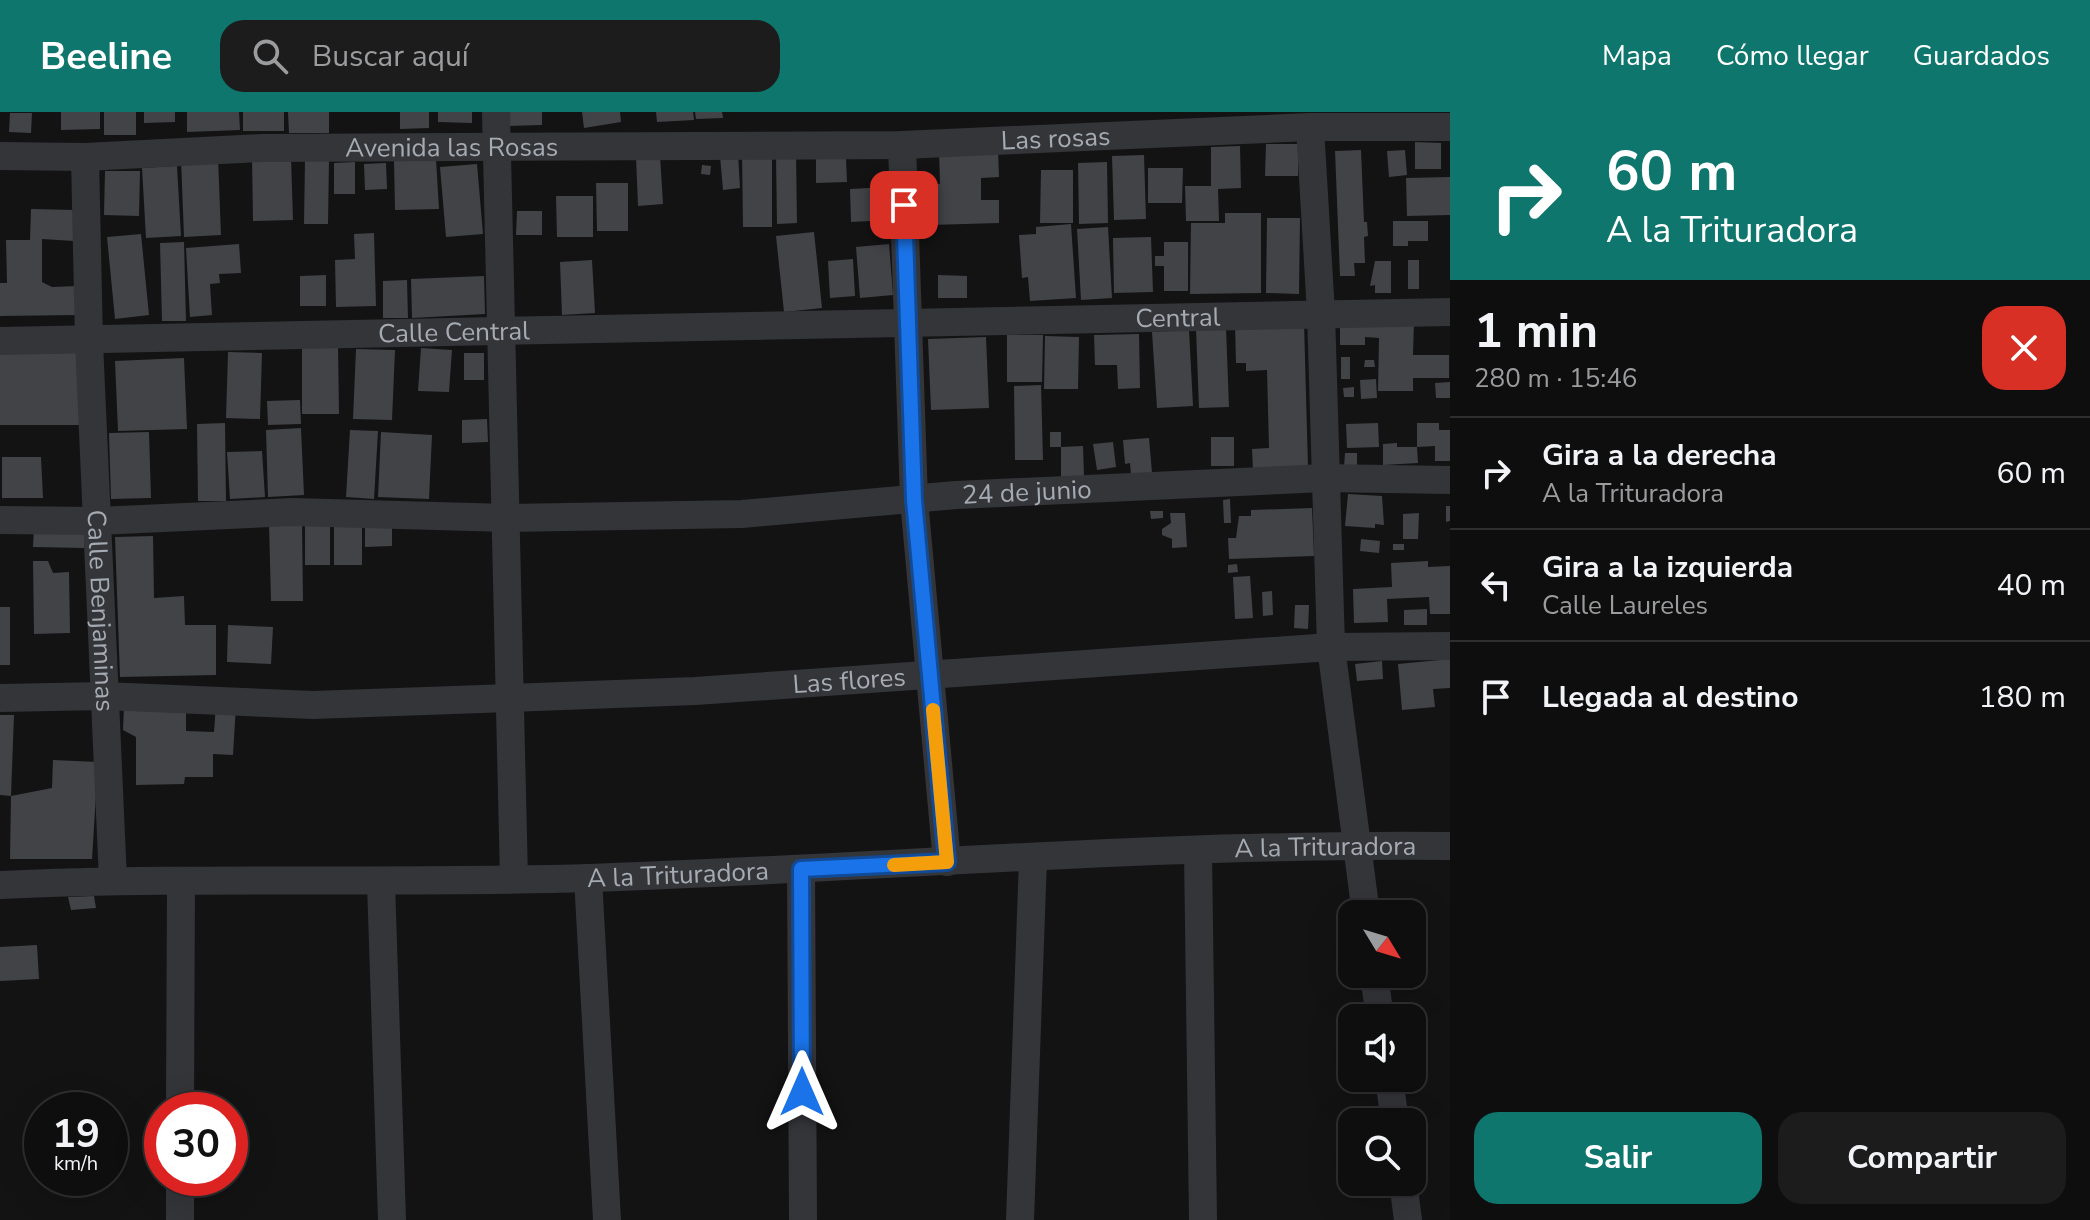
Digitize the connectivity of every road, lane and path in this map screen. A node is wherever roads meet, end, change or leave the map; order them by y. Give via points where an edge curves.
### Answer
1 (496, 112) edge
2 (1376, 119) edge
3 (1310, 127) junction
4 (1450, 127) edge
5 (902, 145) junction
6 (498, 146) junction
7 (0, 156) edge
8 (85, 157) junction
9 (1450, 312) edge
10 (1321, 313) junction
11 (908, 324) junction
12 (500, 333) junction
13 (0, 341) edge
14 (89, 342) junction
15 (1324, 478) junction
16 (1450, 480) edge
17 (914, 500) junction
18 (508, 518) junction
19 (0, 520) edge
20 (98, 521) junction
21 (1450, 646) edge
22 (1331, 647) junction
23 (930, 672) junction
24 (104, 696) junction
25 (0, 698) edge
26 (510, 698) junction
27 (1356, 845) junction
28 (1450, 846) edge
29 (1198, 851) junction
30 (1033, 859) junction
31 (947, 862) junction
32 (801, 869) junction
33 (588, 878) junction
34 (514, 879) junction
35 (113, 880) junction
36 (181, 881) junction
37 (381, 882) junction
38 (0, 885) edge
39 (1364, 900) edge
40 (180, 1092) edge
41 (180, 1196) edge
42 (1405, 1196) edge
43 (180, 1220) edge
44 (392, 1220) edge
45 (607, 1220) edge
46 (803, 1220) edge
47 (1020, 1220) edge
48 (1203, 1220) edge
49 (1408, 1220) edge

1 - 6 street
2 - 3 street, Las rosas
2 - 4 street, Las rosas
3 - 5 street, Las rosas
3 - 10 street
5 - 6 street, Avenida las Rosas
5 - 11 street
6 - 8 street, Avenida las Rosas via 262,148
6 - 12 street
7 - 8 street, Avenida las Rosas
8 - 14 street, Calle Benjaminas
9 - 10 street, Central
10 - 11 street, Central
10 - 15 street
11 - 12 street, Calle Central
11 - 17 street
12 - 14 street, Calle Central
12 - 18 street
13 - 14 street, Calle Central
14 - 20 street, Calle Benjaminas
15 - 16 street, 24 de junio
15 - 17 street, 24 de junio
15 - 22 street
17 - 18 street, 24 de junio via 742,514
17 - 23 street
18 - 20 street, 24 de junio via 292,512
18 - 26 street
19 - 20 street, 24 de junio
20 - 24 street, Calle Benjaminas
21 - 22 street, Las flores
22 - 23 street, Las flores via 1139,663
22 - 27 street
23 - 26 street, Las flores via 695,691
23 - 31 street
24 - 25 street, Las flores
24 - 26 street, Las flores via 313,705
24 - 35 street, Calle Benjaminas
26 - 34 street
27 - 28 street, A la Trituradora
27 - 29 street, A la Trituradora
27 - 39 street
29 - 30 street, A la Trituradora
29 - 48 street
30 - 31 street, A la Trituradora
30 - 47 street
31 - 32 street, A la Trituradora
32 - 33 street, A la Trituradora
32 - 46 street
33 - 34 street, A la Trituradora
33 - 45 street
34 - 37 street, A la Trituradora
35 - 36 street, A la Trituradora
35 - 38 street, A la Trituradora
36 - 37 street, A la Trituradora
36 - 40 street
37 - 44 street
41 - 43 street
42 - 49 street

